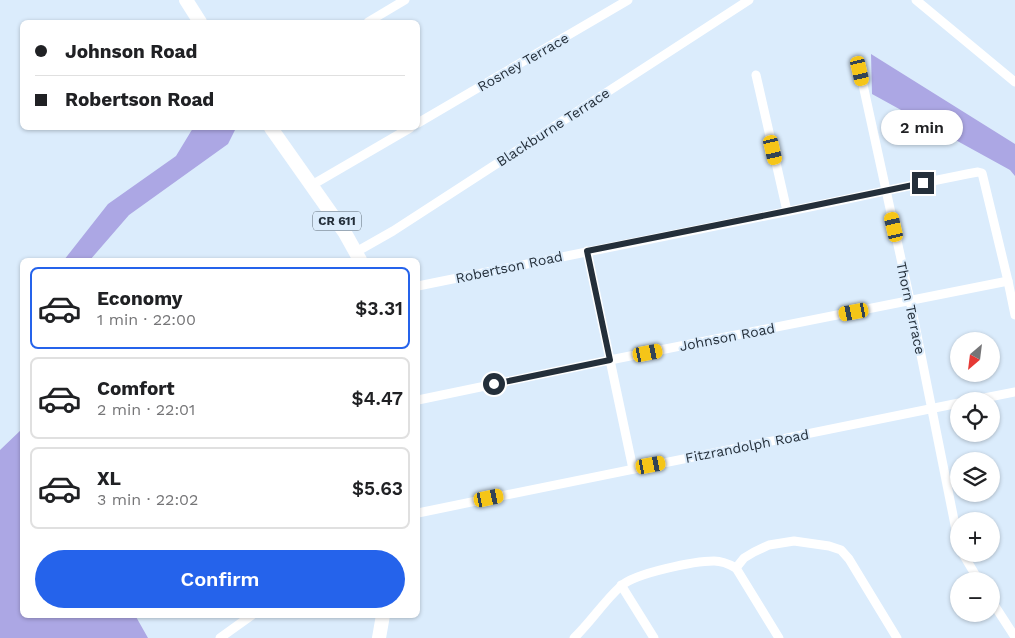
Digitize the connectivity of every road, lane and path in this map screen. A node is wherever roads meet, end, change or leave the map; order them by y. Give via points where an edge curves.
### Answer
1 (186, 0) edge
2 (405, 0) edge
3 (628, 0) edge
4 (749, 0) edge
5 (916, 0) edge
6 (199, 20) edge
7 (371, 20) edge
8 (860, 71) dead end
9 (756, 75) dead end
10 (1015, 82) edge
11 (420, 122) edge
12 (273, 130) edge
13 (407, 130) edge
14 (312, 185) junction
15 (886, 190) junction
16 (787, 211) junction
17 (587, 251) junction
18 (358, 256) edge
19 (1008, 281) junction
20 (420, 286) edge
21 (910, 300) junction
22 (1015, 314) edge
23 (610, 360) junction
24 (1015, 392) edge
25 (1000, 395) edge
26 (420, 400) edge
27 (950, 405) edge
28 (932, 409) junction
29 (633, 468) junction
30 (952, 512) edge
31 (420, 513) edge
32 (736, 568) junction
33 (621, 586) junction
34 (1000, 614) edge
35 (248, 618) edge
36 (382, 618) edge
37 (1015, 637) edge
38 (220, 638) edge
39 (379, 638) edge
40 (574, 638) edge
41 (654, 638) edge
42 (779, 638) edge
43 (897, 638) edge

1 - 6 main road
2 - 7 street
3 - 11 street, Rosney Terrace
4 - 18 street, Blackburne Terrace
5 - 10 street
8 - 15 street, Thorn Terrace
9 - 16 street
12 - 14 main road, CR 611
13 - 14 street
14 - 18 main road, CR 611
15 - 16 street, Robertson Road
15 - 19 street, Robertson Road via 982,173
15 - 21 street, Thorn Terrace
16 - 17 street, Robertson Road
17 - 20 street, Robertson Road
17 - 23 street
19 - 21 street, Johnson Road
19 - 22 street
21 - 23 street, Johnson Road
21 - 28 street, Thorn Terrace
23 - 26 street, Johnson Road
23 - 29 street
24 - 25 street
27 - 28 street, Fitzrandolph Road
28 - 29 street, Fitzrandolph Road
28 - 30 street, Thorn Terrace
29 - 31 street, Fitzrandolph Road
32 - 33 street via 716,561 704,562 669,568
32 - 42 street
32 - 43 street via 744,558 769,545 794,541 841,550
33 - 40 street
33 - 41 street
34 - 37 street
35 - 38 street
36 - 39 main road

